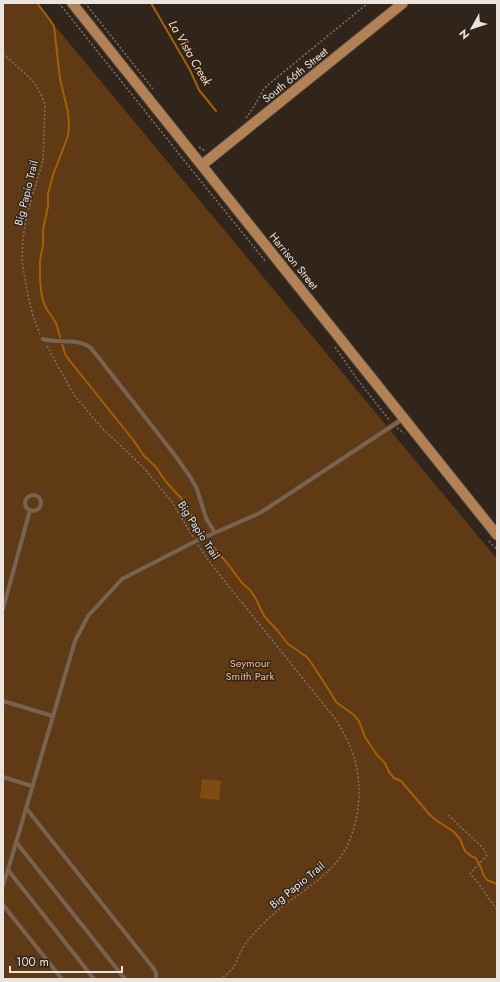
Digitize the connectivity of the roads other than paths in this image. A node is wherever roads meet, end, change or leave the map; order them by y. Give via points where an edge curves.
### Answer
1 (72, 3) edge
2 (403, 3) edge
3 (202, 165) junction
4 (43, 339) road end
5 (404, 418) junction
6 (30, 510) dead end
7 (214, 533) junction
8 (493, 537) edge
9 (3, 609) edge
10 (3, 701) edge
11 (53, 716) junction
12 (3, 777) edge
13 (32, 786) junction
14 (26, 808) junction
15 (16, 842) junction
16 (8, 870) junction
17 (3, 885) edge
18 (3, 905) edge
19 (62, 979) edge
20 (94, 979) edge
21 (125, 979) edge
22 (156, 979) edge

1 - 3 main road, Harrison Street
2 - 3 main road, South 66th Street
3 - 5 main road, Harrison Street
4 - 7 lane via 85,344 91,348 191,478
5 - 7 lane via 260,513
5 - 8 main road, Harrison Street
6 - 9 lane
7 - 11 lane via 122,578 88,616 75,641
10 - 11 lane
11 - 13 lane
12 - 13 lane
13 - 14 lane
14 - 15 lane
14 - 22 lane via 154,969
15 - 16 lane
15 - 21 lane
16 - 17 lane
16 - 20 lane
18 - 19 lane

